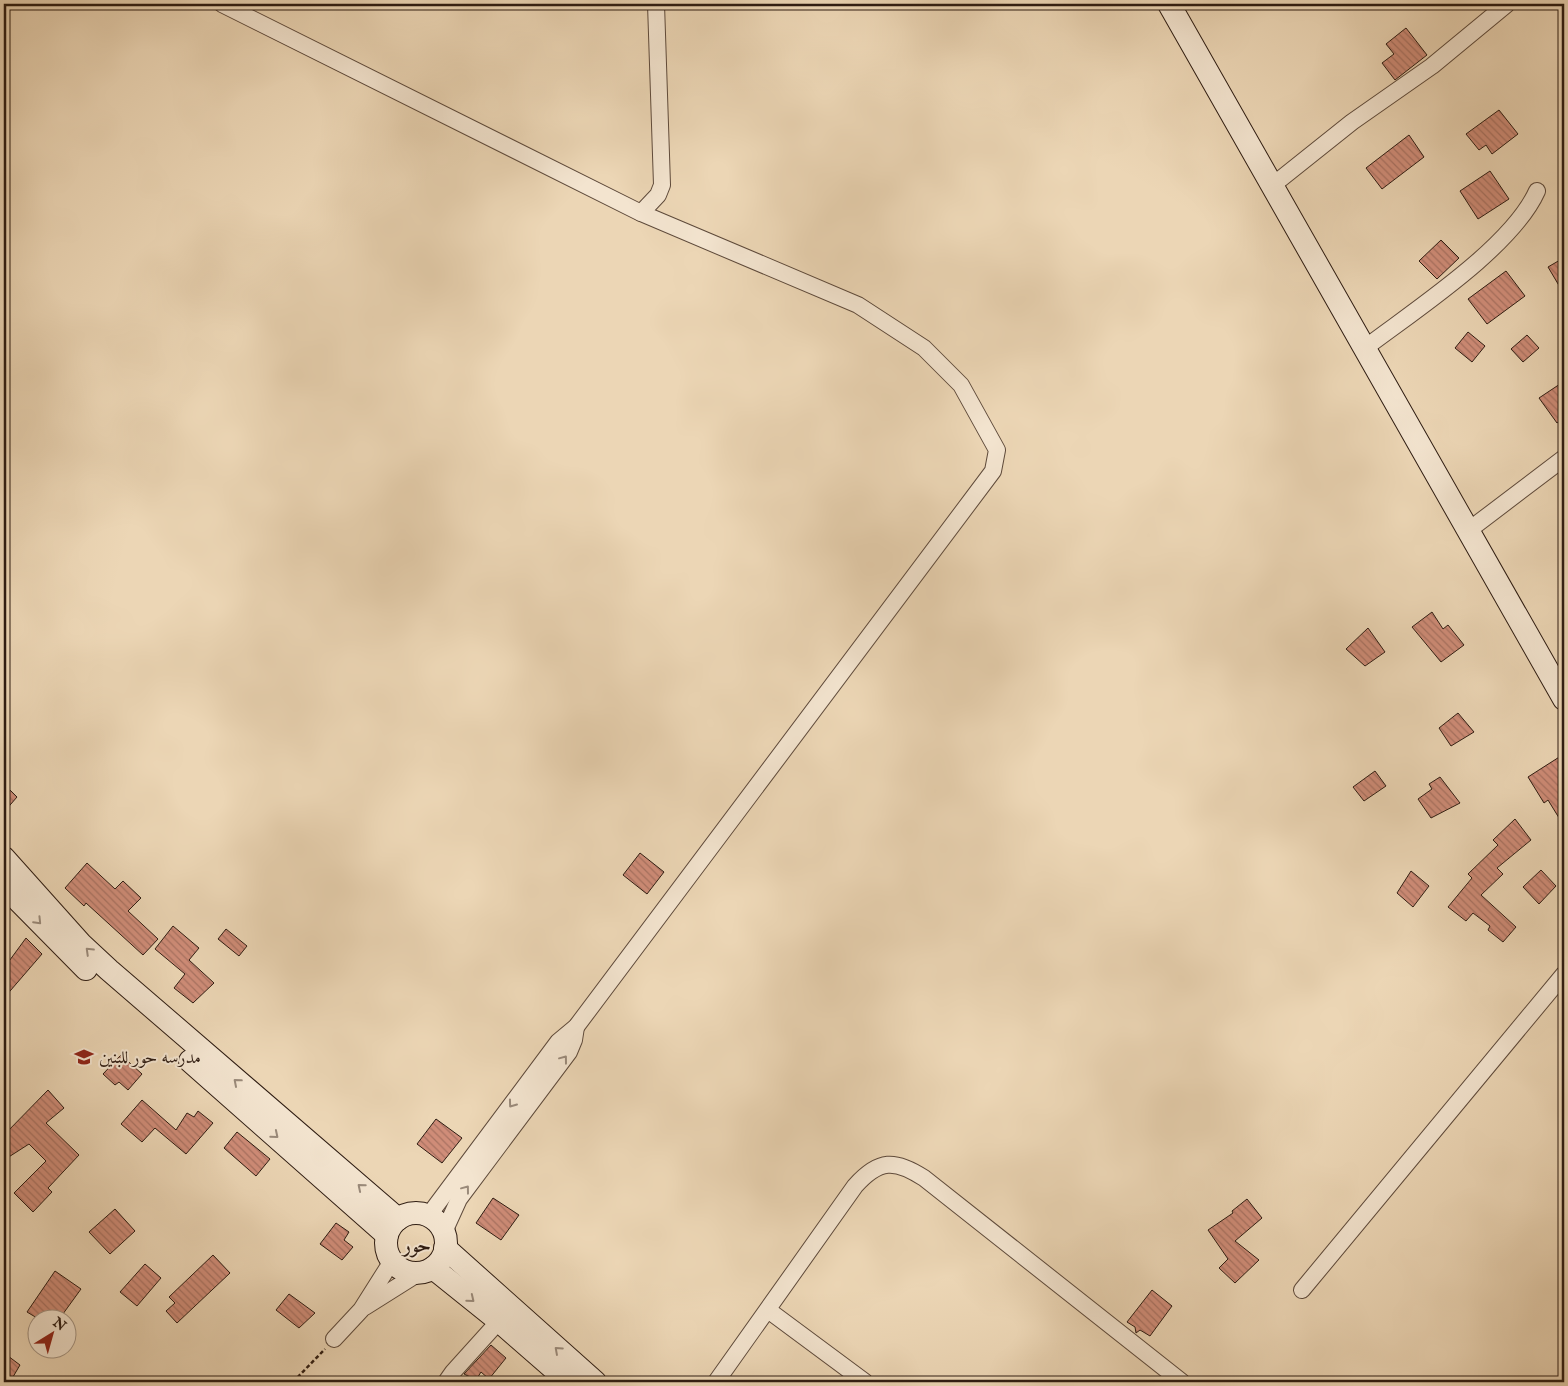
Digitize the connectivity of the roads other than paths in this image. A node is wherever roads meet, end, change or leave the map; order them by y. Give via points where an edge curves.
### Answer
1 (222, 4) edge
2 (656, 4) edge
3 (1169, 4) edge
4 (1507, 4) edge
5 (1273, 184) junction
6 (1537, 191) dead end
7 (641, 213) junction
8 (1365, 348) junction
9 (1564, 458) edge
10 (1469, 530) junction
11 (1564, 699) edge
12 (4, 858) edge
13 (4, 886) edge
14 (1564, 974) edge
15 (576, 1027) junction
16 (429, 1215) junction
17 (393, 1226) junction
18 (445, 1240) junction
19 (392, 1261) junction
20 (426, 1271) junction
21 (1302, 1290) dead end
22 (361, 1310) junction
23 (768, 1310) junction
24 (499, 1321) junction
25 (334, 1339) road end
26 (446, 1382) edge
27 (569, 1382) edge
28 (595, 1382) edge
29 (716, 1382) edge
30 (865, 1382) edge
31 (1182, 1382) edge

1 - 7 street
2 - 7 street via 662,185 658,195
3 - 5 street
4 - 5 street via 1439,60
5 - 8 street
6 - 8 street via 1511,230 1470,268
7 - 15 street via 858,305 924,348 961,385 997,450 993,471
8 - 10 street
9 - 10 street
10 - 11 street
17 -> 12 street via 81,944
13 -> 17 street via 73,958
14 - 21 street
15 -> 16 street via 558,1042
18 -> 15 street via 459,1199 569,1052
16 - 17 street via 413,1213
16 - 18 street
17 - 19 street via 386,1246
18 - 20 street via 444,1255
28 -> 18 street
19 - 20 street via 404,1270
19 - 22 street
20 - 22 street
20 -> 24 street
22 - 25 street
23 - 29 street
23 - 30 street
23 - 31 street via 855,1186 874,1167 891,1163 908,1167 924,1178
24 - 26 street
24 - 27 street

